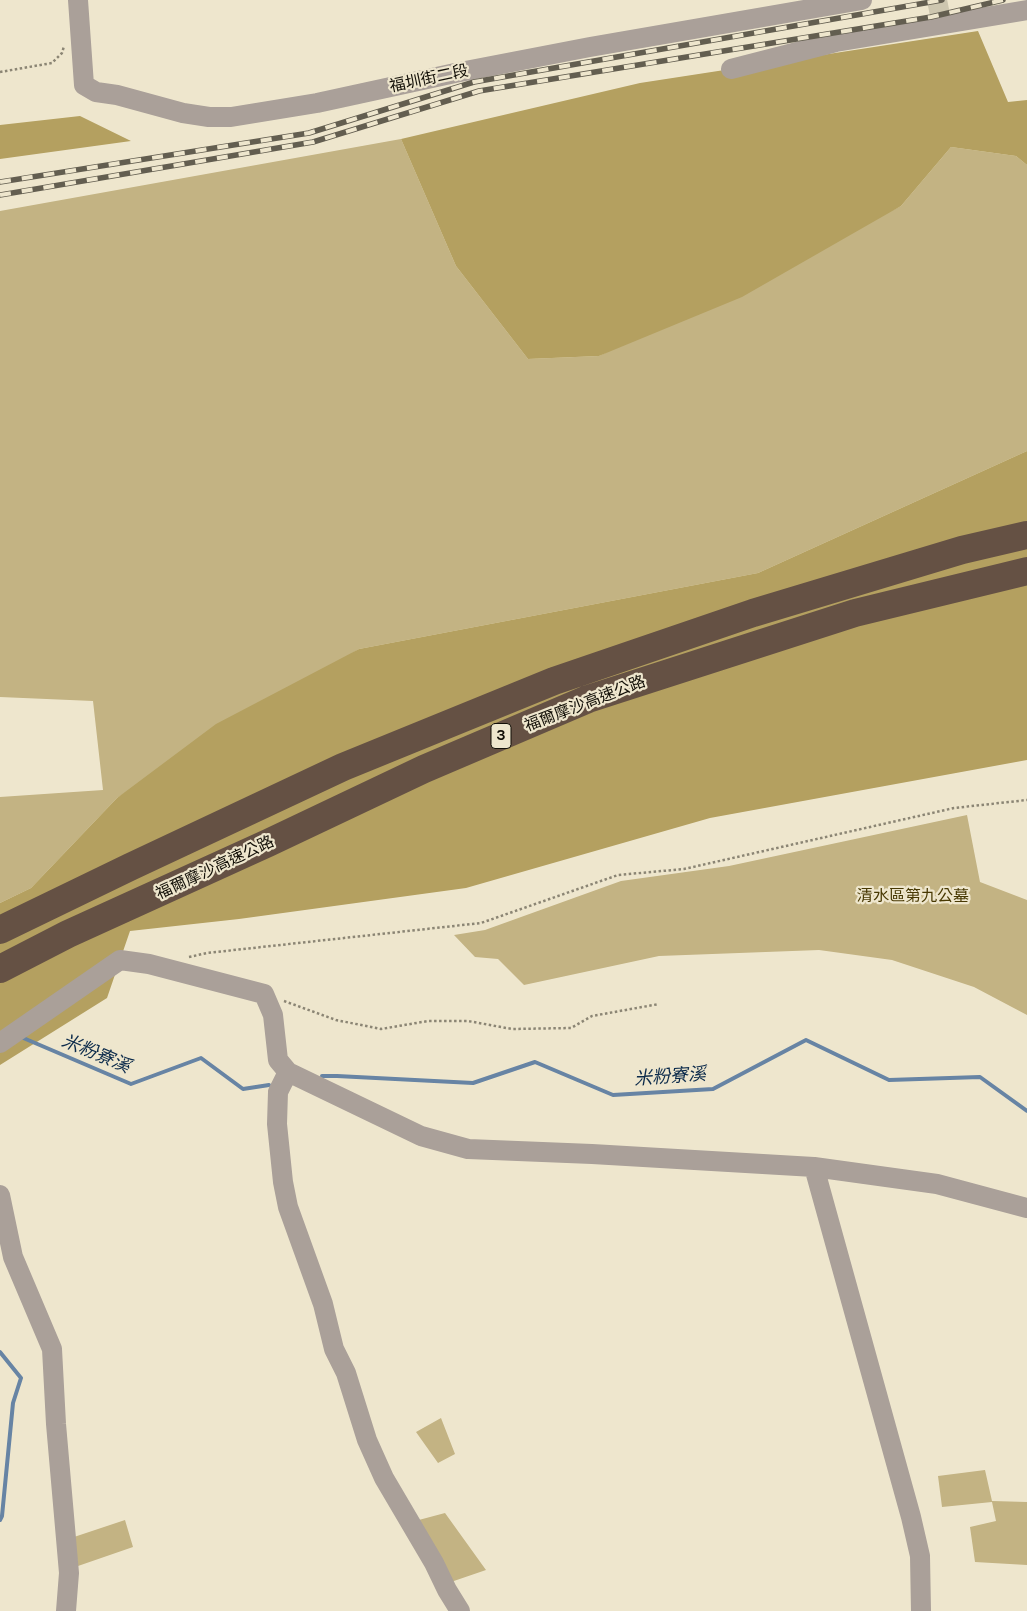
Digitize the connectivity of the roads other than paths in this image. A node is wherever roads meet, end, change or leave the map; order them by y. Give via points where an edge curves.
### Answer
1 (78, 0) edge
2 (862, 0) edge
3 (802, 6) edge
4 (1027, 10) edge
5 (731, 69) dead end
6 (1027, 535) edge
7 (1027, 571) edge
8 (0, 930) edge
9 (0, 969) edge
10 (0, 1043) edge
11 (288, 1072) junction
12 (814, 1167) junction
13 (0, 1195) edge
14 (1027, 1208) edge
15 (66, 1611) edge
16 (460, 1611) edge
17 (921, 1611) edge

1 - 3 street, 福圳街二段 via 84,85 96,92 209,117 231,117 317,103
2 - 3 street, 福圳街二段
4 - 5 street via 836,42
6 - 8 highway, 福爾摩沙高速公路 / 3 via 962,550 753,613 554,681 343,767
7 - 9 highway, 福爾摩沙高速公路 / 3 via 855,612 588,699 424,769 68,934
10 - 11 street via 120,960 149,964 264,994 273,1015 278,1060
11 - 12 street via 421,1136 468,1148
11 - 16 street via 278,1092 276,1124 288,1207 367,1440 384,1478
12 - 14 street via 937,1184
12 - 17 street via 920,1556
13 - 15 street via 13,1257 52,1349 69,1573

